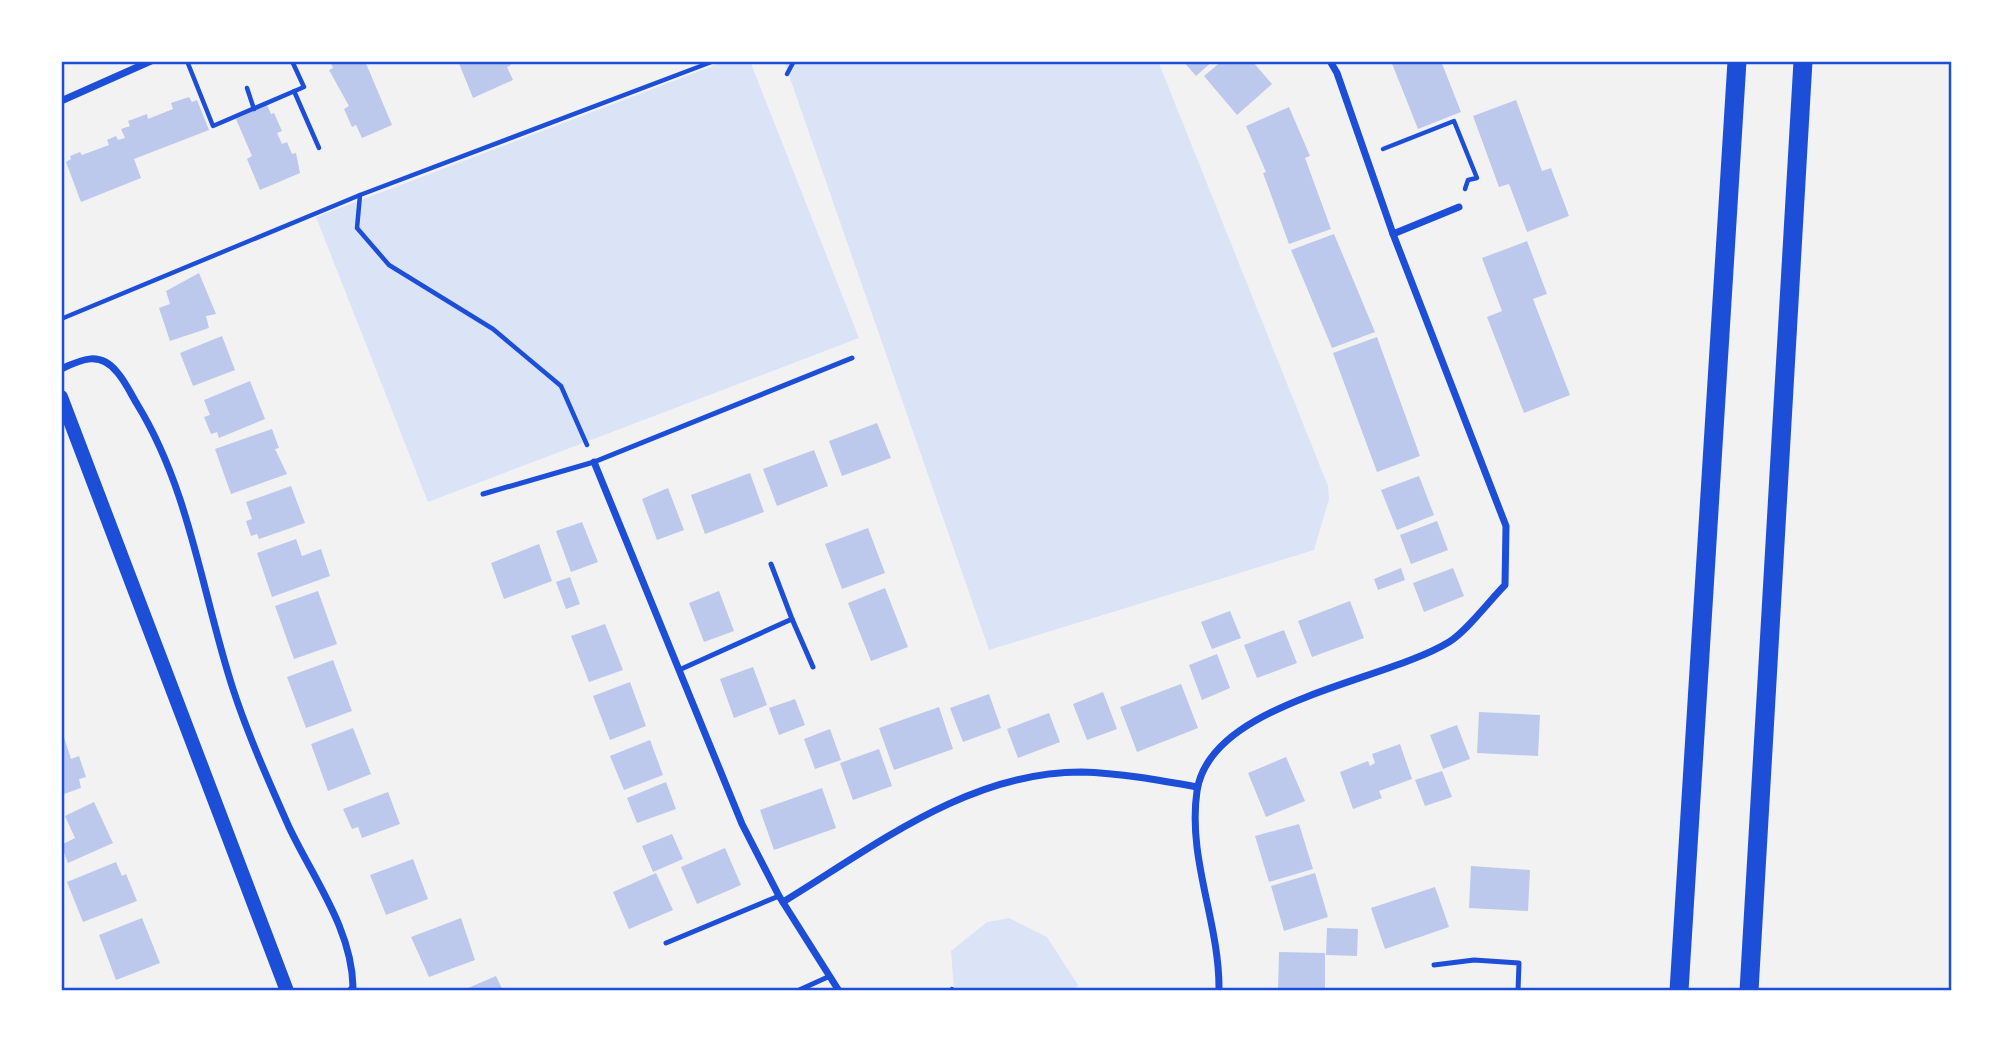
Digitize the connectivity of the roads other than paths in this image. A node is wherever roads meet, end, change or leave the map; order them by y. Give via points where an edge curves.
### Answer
1 (151, 61) edge
2 (1330, 61) edge
3 (1737, 61) edge
4 (1803, 61) edge
5 (61, 101) edge
6 (1458, 207) road end
7 (1393, 234) junction
8 (852, 358) dead end
9 (61, 369) edge
10 (61, 397) edge
11 (594, 462) junction
12 (484, 494) dead end
13 (771, 564) dead end
14 (792, 619) junction
15 (813, 667) dead end
16 (679, 670) junction
17 (1197, 787) junction
18 (781, 899) junction
19 (666, 943) dead end
20 (1434, 965) dead end
21 (830, 976) junction
22 (286, 991) edge
23 (350, 991) edge
24 (797, 991) edge
25 (839, 991) edge
26 (1219, 991) edge
27 (1518, 991) edge
28 (1679, 991) edge
29 (1749, 991) edge

1 - 5 street
2 - 7 street via 1338,72
3 - 28 highway
4 - 29 highway
6 - 7 street
7 - 17 street via 1506,526 1505,585 1450,642 1238,729 1215,753
8 - 11 lane
9 - 23 street via 86,357 103,360 117,372 149,423 175,482 233,691 352,962
10 - 22 main road
11 - 12 lane
11 - 16 street
13 - 14 lane
14 - 15 lane
14 - 16 lane
16 - 18 street via 742,824
17 - 18 street via 1124,774 1079,772 1018,778 965,795
17 - 26 street via 1194,818 1213,923
18 - 19 lane
18 - 21 street
20 - 27 lane via 1474,960 1519,963
21 - 24 lane
21 - 25 street

